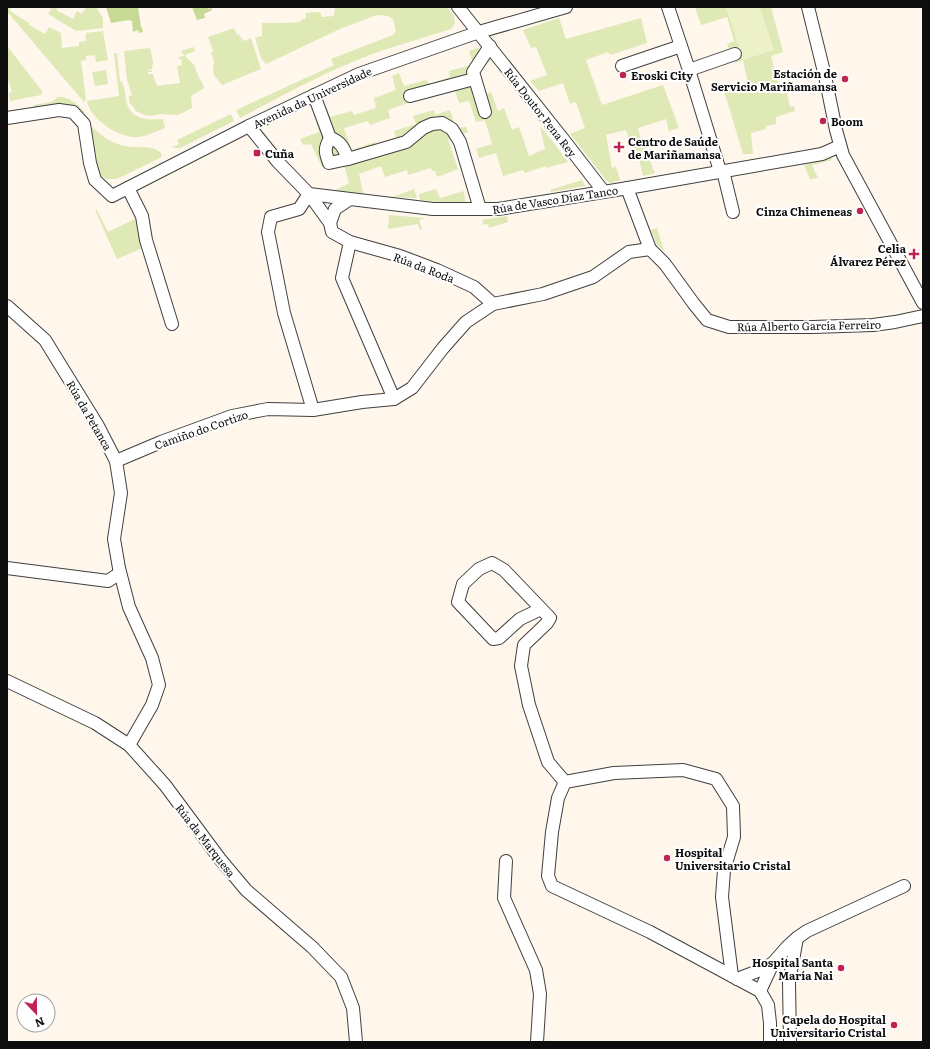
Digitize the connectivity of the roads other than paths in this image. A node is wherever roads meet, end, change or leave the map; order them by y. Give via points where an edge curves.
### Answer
1 (458, 7) edge
2 (566, 7) edge
3 (668, 7) edge
4 (808, 7) edge
5 (479, 32) junction
6 (490, 46) junction
7 (681, 46) junction
8 (735, 54) dead end
9 (622, 66) dead end
10 (689, 70) junction
11 (474, 78) junction
12 (314, 95) junction
13 (410, 96) dead end
14 (485, 112) dead end
15 (7, 118) edge
16 (249, 126) junction
17 (330, 138) junction
18 (840, 146) junction
19 (348, 159) junction
20 (721, 171) junction
21 (128, 188) junction
22 (627, 188) junction
23 (604, 192) junction
24 (308, 194) junction
25 (350, 200) junction
26 (480, 209) junction
27 (733, 212) dead end
28 (330, 223) junction
29 (350, 242) junction
30 (650, 249) junction
31 (923, 303) edge
32 (493, 304) junction
33 (7, 306) edge
34 (923, 316) edge
35 (172, 324) dead end
36 (394, 399) junction
37 (313, 410) junction
38 (116, 461) junction
39 (7, 568) edge
40 (120, 573) junction
41 (541, 609) junction
42 (7, 681) edge
43 (129, 745) junction
44 (565, 782) junction
45 (506, 861) dead end
46 (904, 886) dead end
47 (797, 938) junction
48 (772, 963) junction
49 (735, 978) junction
50 (760, 991) junction
51 (356, 1042) edge
52 (537, 1042) edge
53 (770, 1042) edge
54 (790, 1042) edge

1 - 5 street, Rúa Doutor Pena Rey
2 - 5 street, Avenida da Universidade
3 - 7 street
4 - 18 street
5 - 6 street, Rúa Doutor Pena Rey
5 - 12 street, Avenida da Universidade via 359,74
6 - 11 street via 473,72
6 - 23 street, Rúa Doutor Pena Rey
7 - 9 street
7 - 10 street
8 - 10 street
10 - 20 street
11 - 13 street
11 - 14 street
12 - 16 street, Avenida da Universidade
12 - 17 street
15 - 21 street, Avenida da Universidade via 59,110 73,112 84,124 95,180 112,196
16 - 21 street, Avenida da Universidade
16 - 24 street
17 - 19 street via 337,140
17 - 19 street via 326,146 329,163
18 - 20 street, Rúa de Vasco Díaz Tanco via 822,154
18 - 31 street
19 - 26 street via 406,142 423,128 442,123 452,130 460,142
20 - 22 street, Rúa de Vasco Díaz Tanco
20 - 27 street
21 - 35 street via 142,216 146,240
22 - 23 street, Rúa de Vasco Díaz Tanco
22 - 30 street, Rúa Alberto García Ferreiro
23 - 26 street, Rúa de Vasco Díaz Tanco via 498,209
24 - 25 street, Rúa de Vasco Díaz Tanco
24 - 28 street, Rúa da Roda
24 - 37 street via 299,209 270,217 268,232 284,313
25 - 26 street, Rúa de Vasco Díaz Tanco via 433,209
25 - 28 street via 335,209
28 - 29 street, Rúa da Roda via 332,232
29 - 32 street, Rúa da Roda via 437,270 474,287
29 - 36 street via 342,278
30 - 32 street via 629,252 593,277 543,294
30 - 34 street, Rúa Alberto García Ferreiro via 665,264 707,320 728,327 873,326
32 - 36 street via 466,322 412,388
33 - 38 street, Rúa da Petanca via 45,340 98,426
36 - 37 street, Camiño do Cortizo
37 - 38 street, Camiño do Cortizo via 268,409 232,416
38 - 40 street, Rúa da Petanca via 121,493 114,539
39 - 40 street via 108,581
40 - 43 street, Rúa da Petanca via 129,607 152,658 160,685 152,705
41 - 41 street via 520,619 499,638 493,639 458,602 463,584 479,569 492,563 504,570
41 - 44 street via 550,618 524,645 521,666 529,706 548,762
42 - 43 street, Rúa da Marquesa via 95,723
43 - 51 street, Rúa da Marquesa via 165,785 246,890 312,947 341,977 353,1008
44 - 49 street via 558,798 552,832 548,876 552,886 650,932
44 - 49 street via 614,773 683,770 716,779 733,806 734,837 724,870 722,898
45 - 52 street via 504,898 536,970 540,994
46 - 47 street via 810,929
47 - 48 street
47 - 54 street via 789,982
48 - 49 street via 763,969
48 - 50 street
49 - 50 street
50 - 53 street via 768,1005

